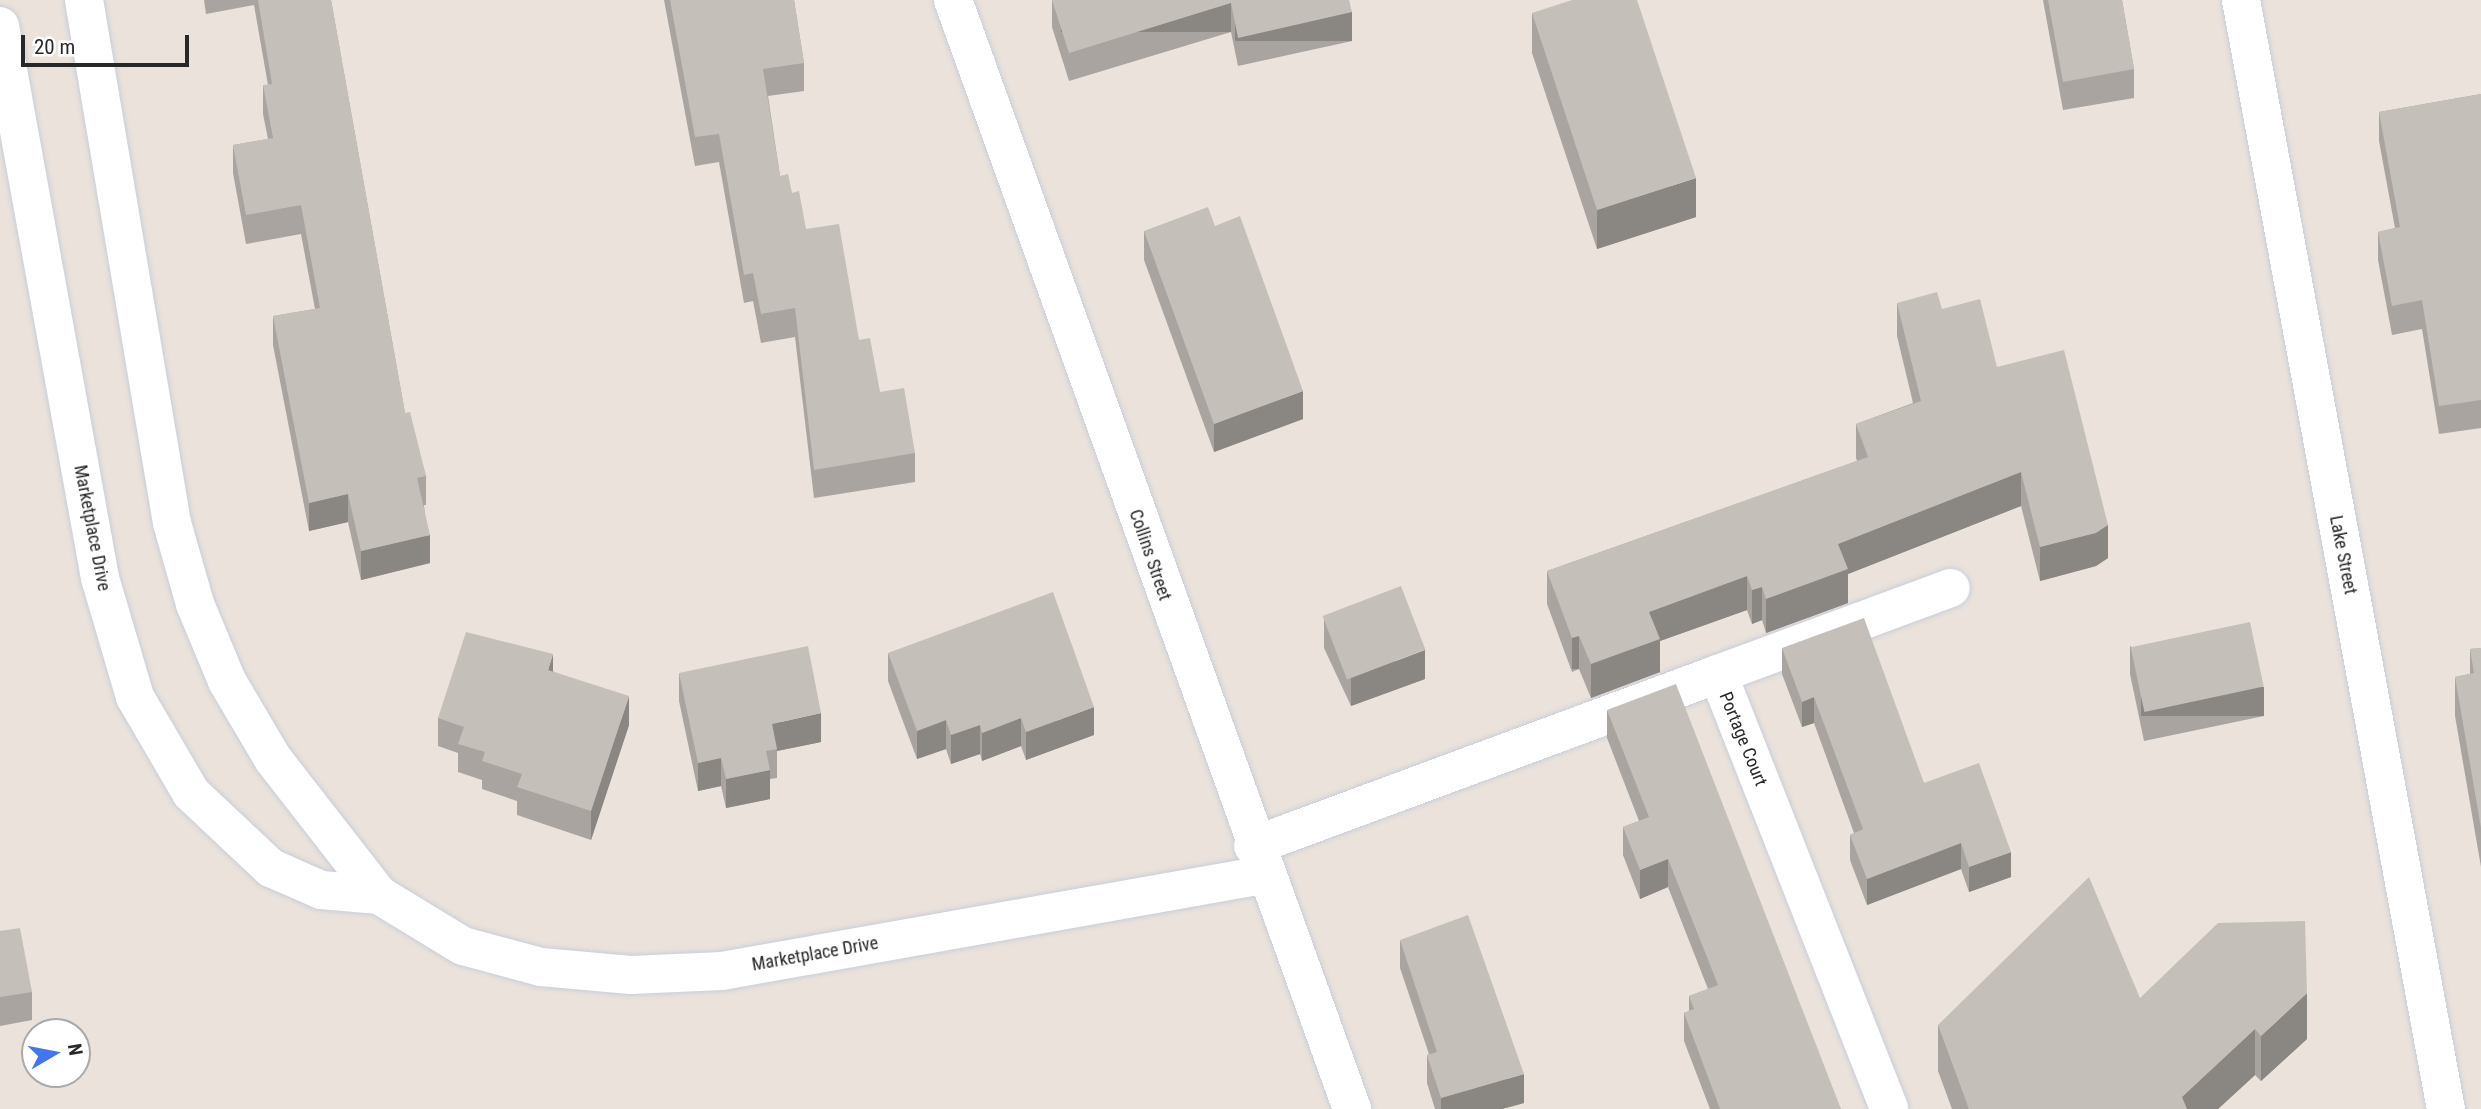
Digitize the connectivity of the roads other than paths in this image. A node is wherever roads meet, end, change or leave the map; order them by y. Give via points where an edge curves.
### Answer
1 (84, 0) edge
2 (953, 0) edge
3 (2241, 0) edge
4 (0, 26) edge
5 (1951, 588) dead end
6 (1718, 674) junction
7 (1258, 860) junction
8 (379, 895) junction
9 (1352, 1109) edge
10 (1889, 1109) edge
11 (2446, 1109) edge

1 - 8 street, Marketplace Drive via 172,523 195,604 227,681 273,759
2 - 7 street, Collins Street
3 - 11 street, Lake Street
4 - 8 street, Marketplace Drive via 100,578 135,698 191,793 271,868 321,890
5 - 6 street
6 - 7 street, Portage Court
6 - 10 street, Portage Court
7 - 8 street, Marketplace Drive via 722,971 631,975 541,967 463,947
7 - 9 street, Collins Street

